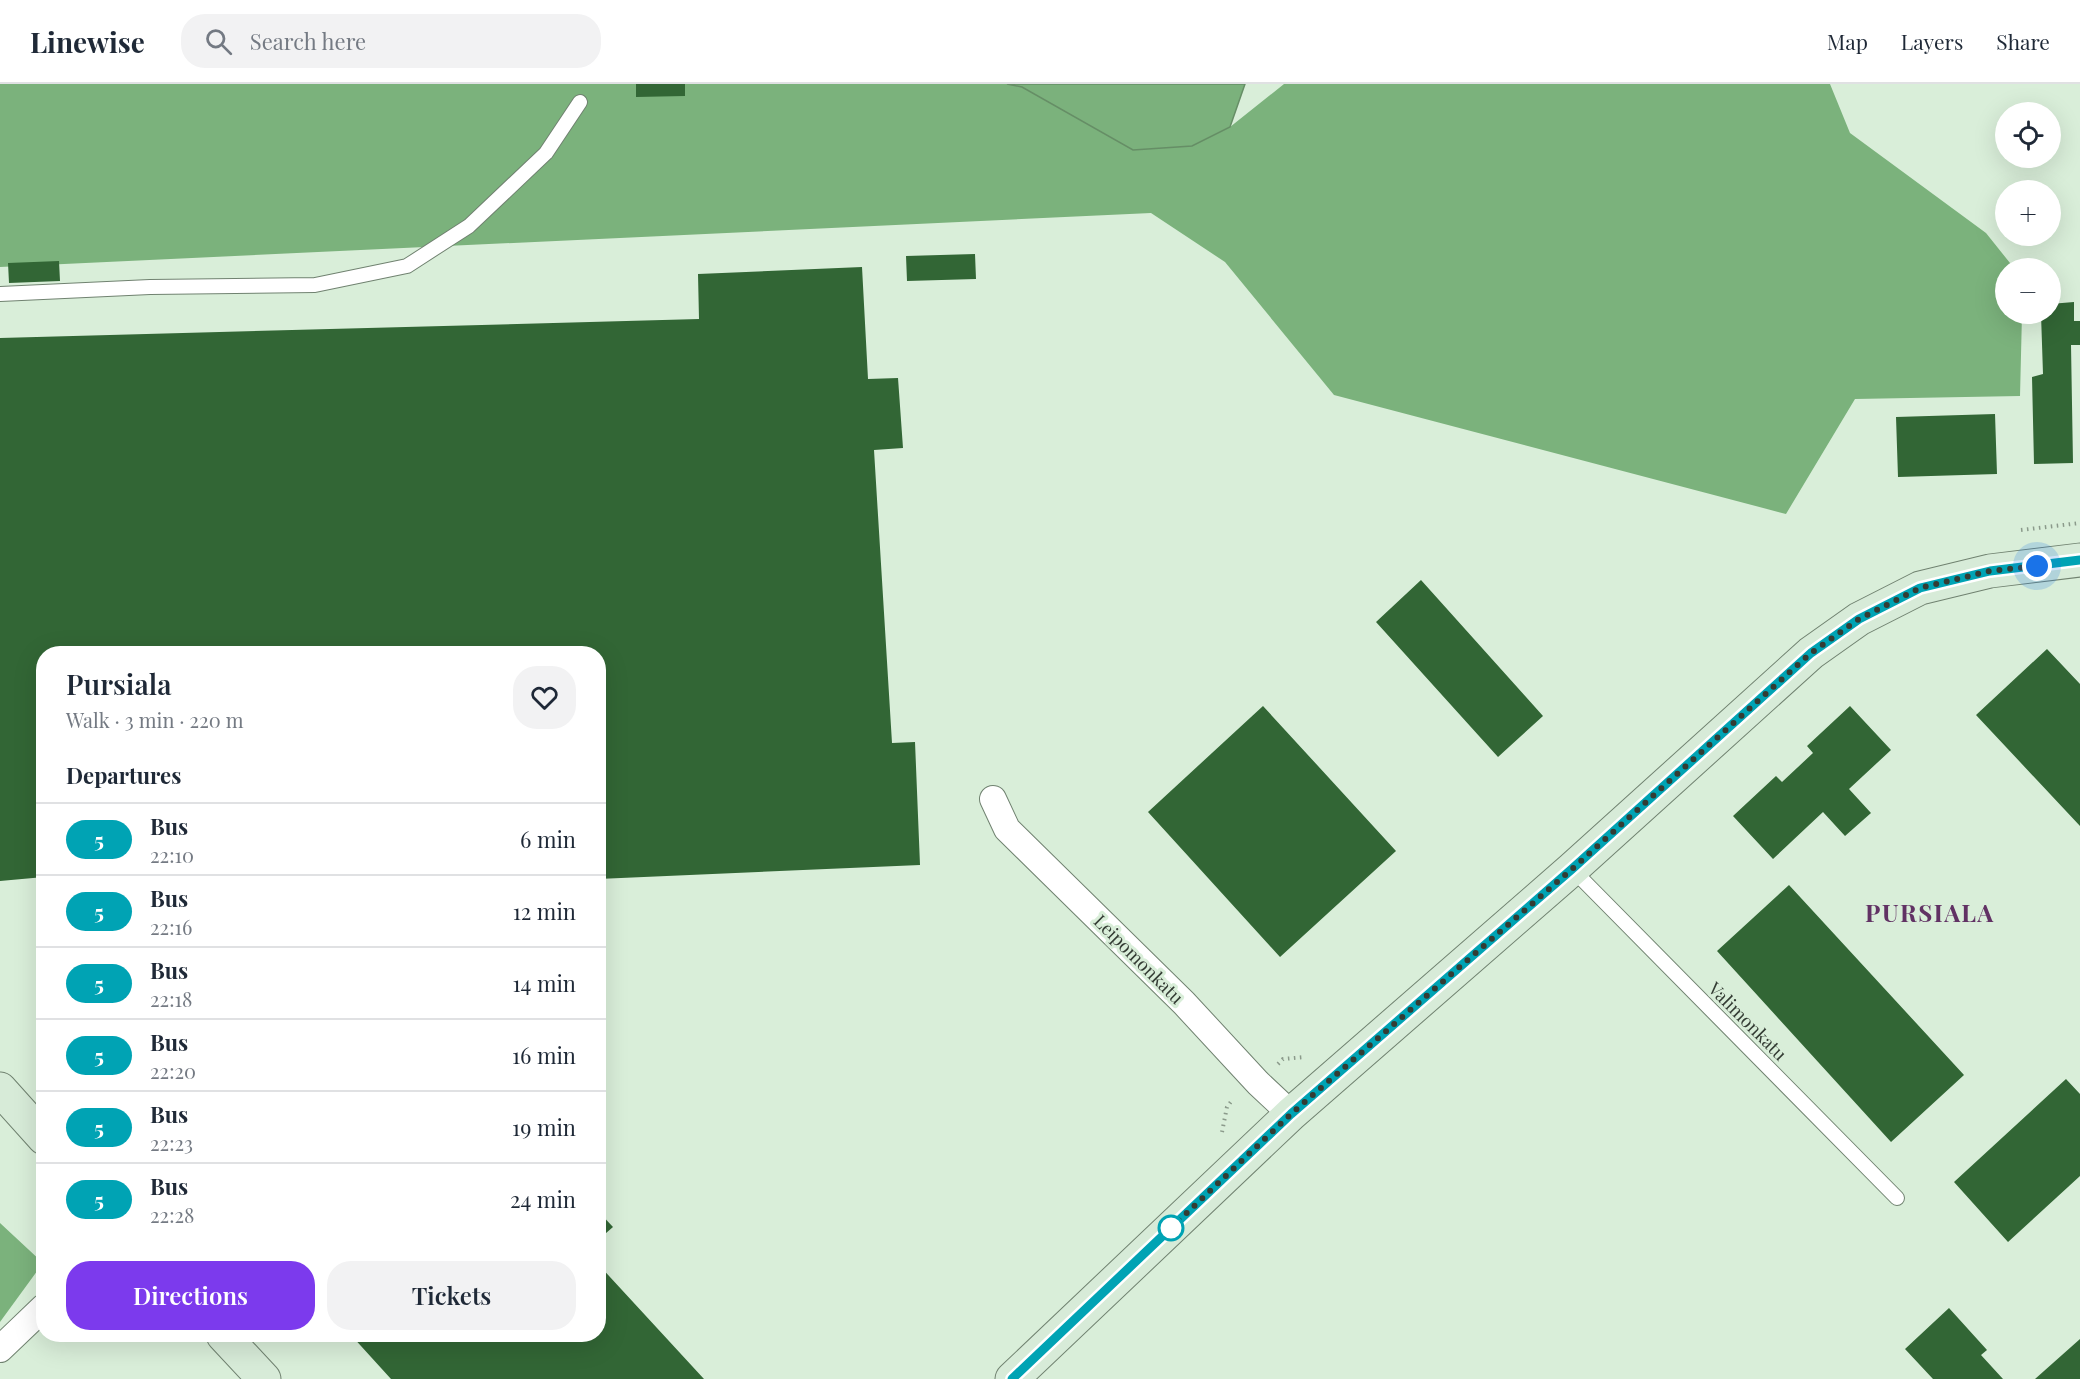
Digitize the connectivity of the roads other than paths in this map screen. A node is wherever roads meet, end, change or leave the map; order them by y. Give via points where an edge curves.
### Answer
1 (580, 102) dead end
2 (0, 294) edge
3 (2080, 560) edge
4 (993, 799) dead end
5 (1572, 869) junction
6 (0, 1089) edge
7 (1291, 1114) junction
8 (36, 1129) edge
9 (1898, 1197) dead end
10 (36, 1315) edge
11 (230, 1342) edge
12 (0, 1349) edge
13 (264, 1379) edge
14 (1012, 1379) edge

1 - 2 lane via 546,153 470,226 407,266 315,285
3 - 5 street via 1990,571 1920,588 1859,619 1811,653
4 - 7 street, Leipomonkatu via 1007,829
5 - 7 street
5 - 9 lane, Valimonkatu
6 - 8 street
7 - 14 street
10 - 12 street
11 - 13 street

